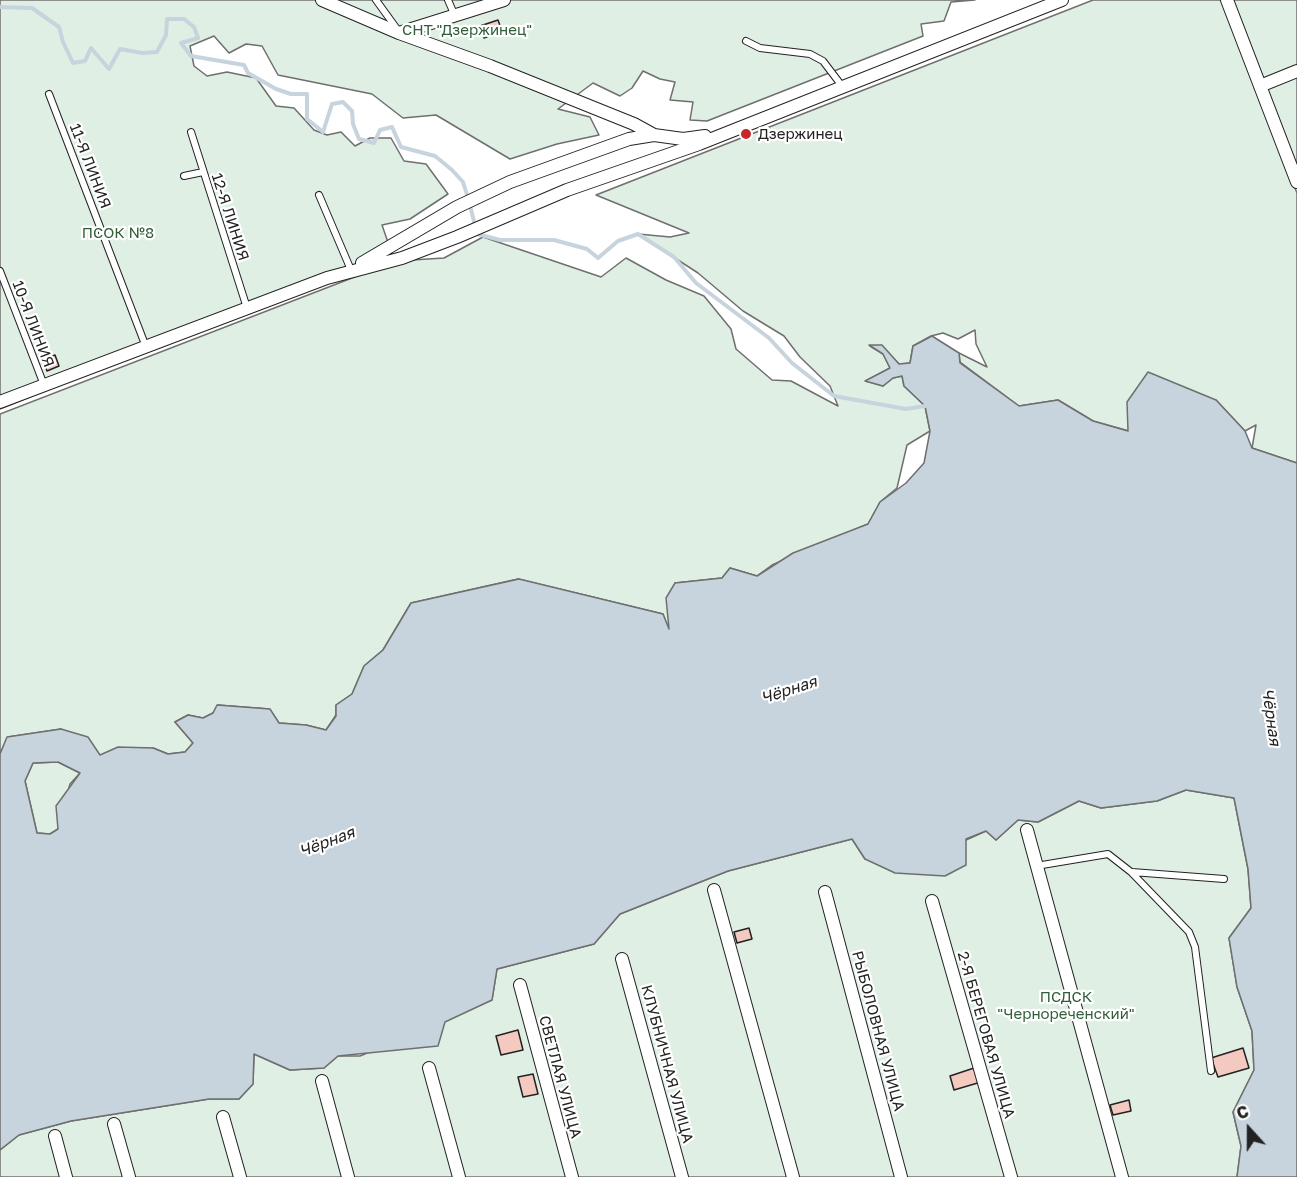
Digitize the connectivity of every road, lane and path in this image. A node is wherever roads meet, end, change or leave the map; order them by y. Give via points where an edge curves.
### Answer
1 (322, 0) edge
2 (376, 0) edge
3 (448, 0) edge
4 (504, 0) edge
5 (1062, 0) edge
6 (1231, 1) edge
7 (455, 16) junction
8 (399, 33) junction
9 (746, 41) dead end
10 (1297, 71) edge
11 (842, 86) junction
12 (1260, 86) junction
13 (49, 94) dead end
14 (191, 132) dead end
15 (726, 132) junction
16 (654, 135) junction
17 (203, 172) junction
18 (1296, 174) edge
19 (184, 176) dead end
20 (319, 195) dead end
21 (351, 270) junction
22 (0, 271) edge
23 (247, 308) junction
24 (146, 347) junction
25 (44, 386) junction
26 (0, 402) edge
27 (1027, 830) dead end
28 (1035, 866) junction
29 (1131, 872) junction
30 (1224, 879) dead end
31 (714, 890) dead end
32 (825, 892) dead end
33 (932, 901) dead end
34 (622, 959) dead end
35 (520, 986) dead end
36 (429, 1068) dead end
37 (1211, 1071) dead end
38 (322, 1081) dead end
39 (223, 1117) dead end
40 (114, 1124) dead end
41 (55, 1136) dead end
42 (66, 1177) edge
43 (129, 1177) edge
44 (240, 1177) edge
45 (348, 1177) edge
46 (459, 1177) edge
47 (572, 1177) edge
48 (682, 1177) edge
49 (793, 1177) edge
50 (901, 1177) edge
51 (1011, 1177) edge
52 (1122, 1177) edge

1 - 8 street
2 - 8 lane
3 - 7 lane
4 - 7 street
5 - 11 street
6 - 12 street
7 - 8 street
8 - 16 street via 490,66
9 - 11 lane via 760,48 810,54 823,61
10 - 12 street
11 - 15 street
12 - 18 street
13 - 24 lane, 11-Я ЛИНИЯ
14 - 17 lane, 12-Я ЛИНИЯ
15 - 16 street via 683,139
15 - 21 street via 567,190 402,258
16 - 21 street via 629,139 493,189
17 - 19 lane
17 - 23 lane, 12-Я ЛИНИЯ
20 - 21 lane
21 - 23 street
22 - 25 lane, 10-Я ЛИНИЯ
23 - 24 street
24 - 25 street
25 - 26 street
27 - 28 street
28 - 29 lane via 1108,854
28 - 52 street
29 - 30 lane
29 - 37 lane via 1189,932 1195,947
31 - 49 street
32 - 50 street, РЫБОЛОВНАЯ УЛИЦА
33 - 51 street, 2-Я БЕРЕГОВАЯ УЛИЦА
34 - 48 street, КЛУБНИЧНАЯ УЛИЦА
35 - 47 street, СВЕТЛАЯ УЛИЦА
36 - 46 street
38 - 45 street
39 - 44 street
40 - 43 street
41 - 42 street

